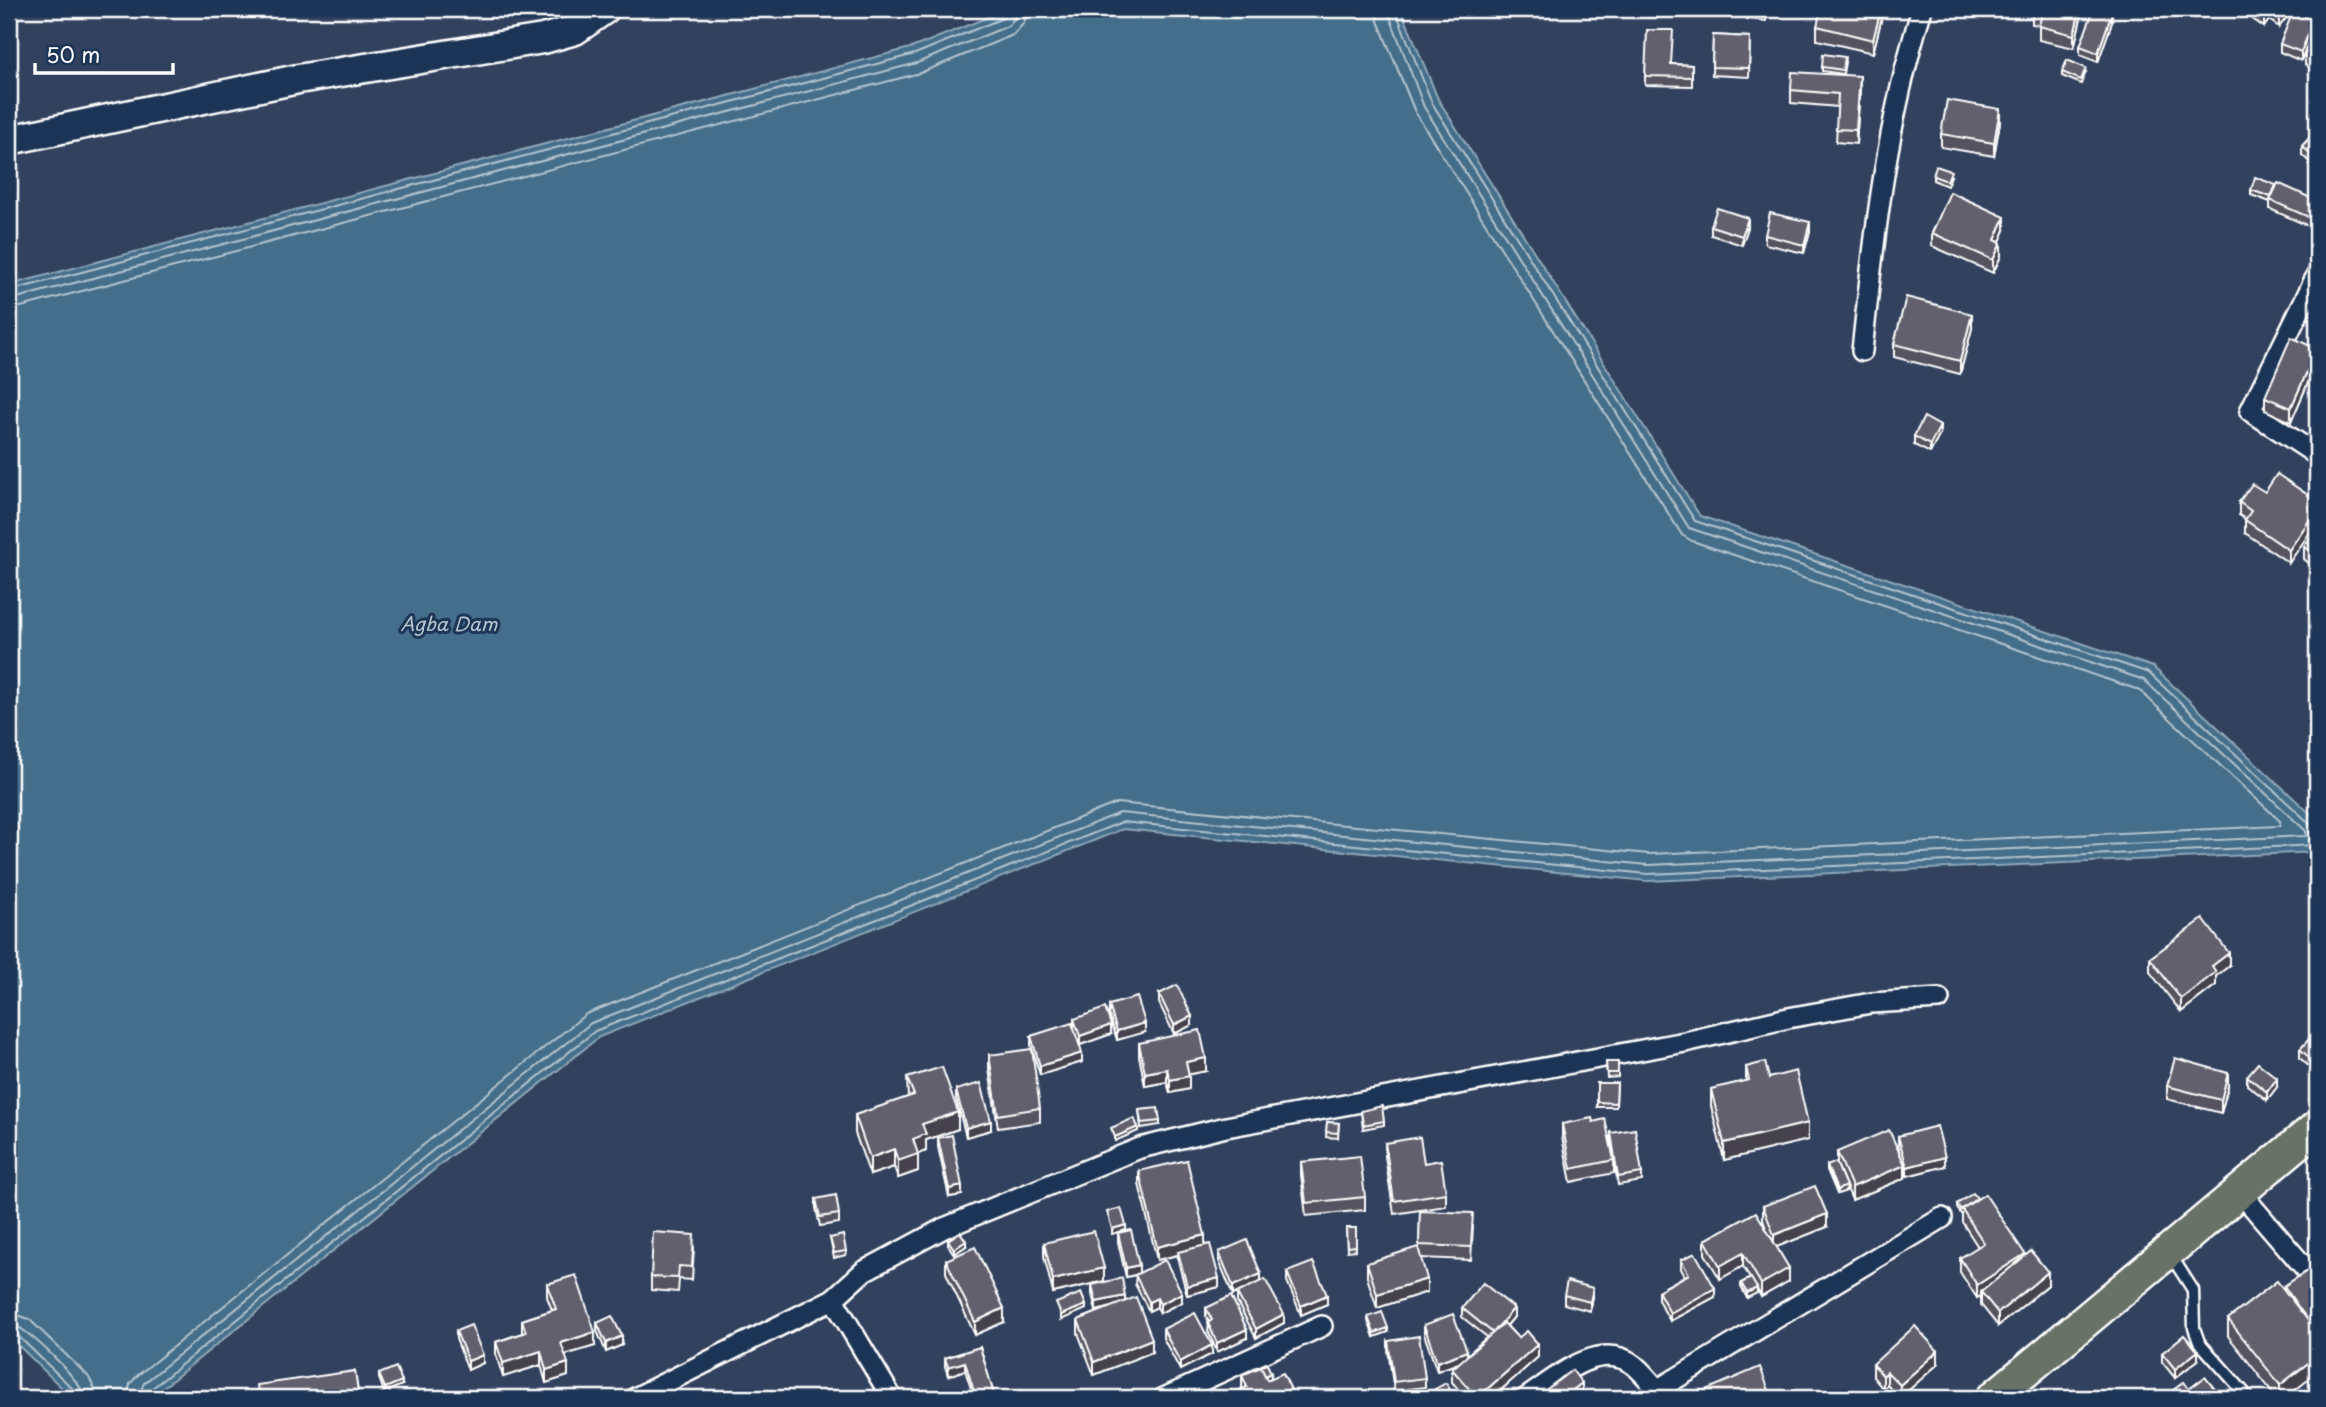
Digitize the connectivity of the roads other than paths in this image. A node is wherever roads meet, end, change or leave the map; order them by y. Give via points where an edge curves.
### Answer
1 (605, 9) edge
2 (1922, 9) edge
3 (9, 140) edge
4 (2317, 275) edge
5 (1862, 351) dead end
6 (2317, 455) edge
7 (1939, 999) dead end
8 (2317, 1127) edge
9 (2239, 1191) junction
10 (1942, 1218) dead end
11 (2168, 1251) junction
12 (2317, 1282) edge
13 (833, 1299) junction
14 (1322, 1326) dead end
15 (1661, 1394) edge
16 (635, 1398) edge
17 (892, 1398) edge
18 (1164, 1398) edge
19 (1526, 1398) edge
20 (1993, 1398) edge
21 (2249, 1398) edge

1 - 3 street via 575,30 543,39 298,79
2 - 5 street via 1902,72
4 - 6 street via 2250,411
7 - 13 street via 1871,1003 1788,1018 1140,1148 944,1228 864,1271
8 - 9 main road
9 - 11 main road
9 - 12 street
10 - 15 street
11 - 20 main road
11 - 21 lane via 2193,1290 2199,1342
13 - 16 street
13 - 17 street
14 - 18 street
15 - 19 street via 1618,1356 1581,1361

